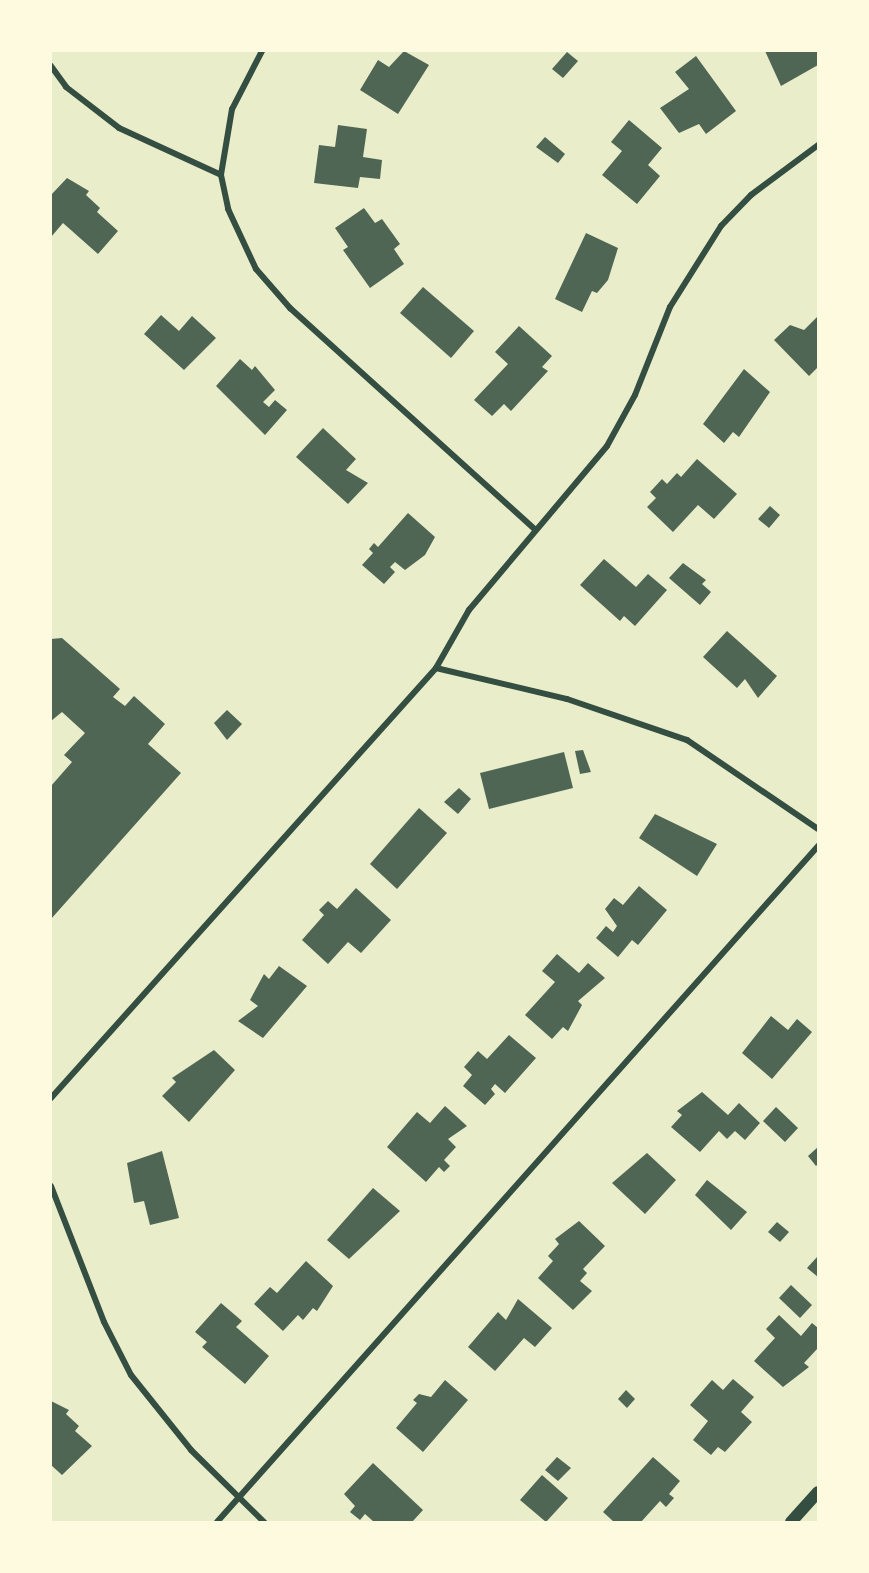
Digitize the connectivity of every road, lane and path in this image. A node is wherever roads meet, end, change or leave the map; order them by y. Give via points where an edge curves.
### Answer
1 (262, 51) edge
2 (51, 66) edge
3 (818, 145) edge
4 (221, 175) junction
5 (536, 530) junction
6 (436, 668) junction
7 (818, 829) edge
8 (818, 846) edge
9 (51, 1098) edge
10 (51, 1186) edge
11 (818, 1492) edge
12 (237, 1499) junction
13 (217, 1522) edge
14 (264, 1522) edge
15 (791, 1522) edge

1 - 4 street via 232,109
2 - 4 street via 66,87 119,128
3 - 5 street via 750,195 721,226 670,308 624,419
4 - 5 street via 242,244 290,308
5 - 6 street via 469,610
6 - 7 street via 567,699 687,740
6 - 9 street
8 - 12 street
10 - 12 street via 104,1323 131,1375
11 - 15 main road
12 - 13 street
12 - 14 street

